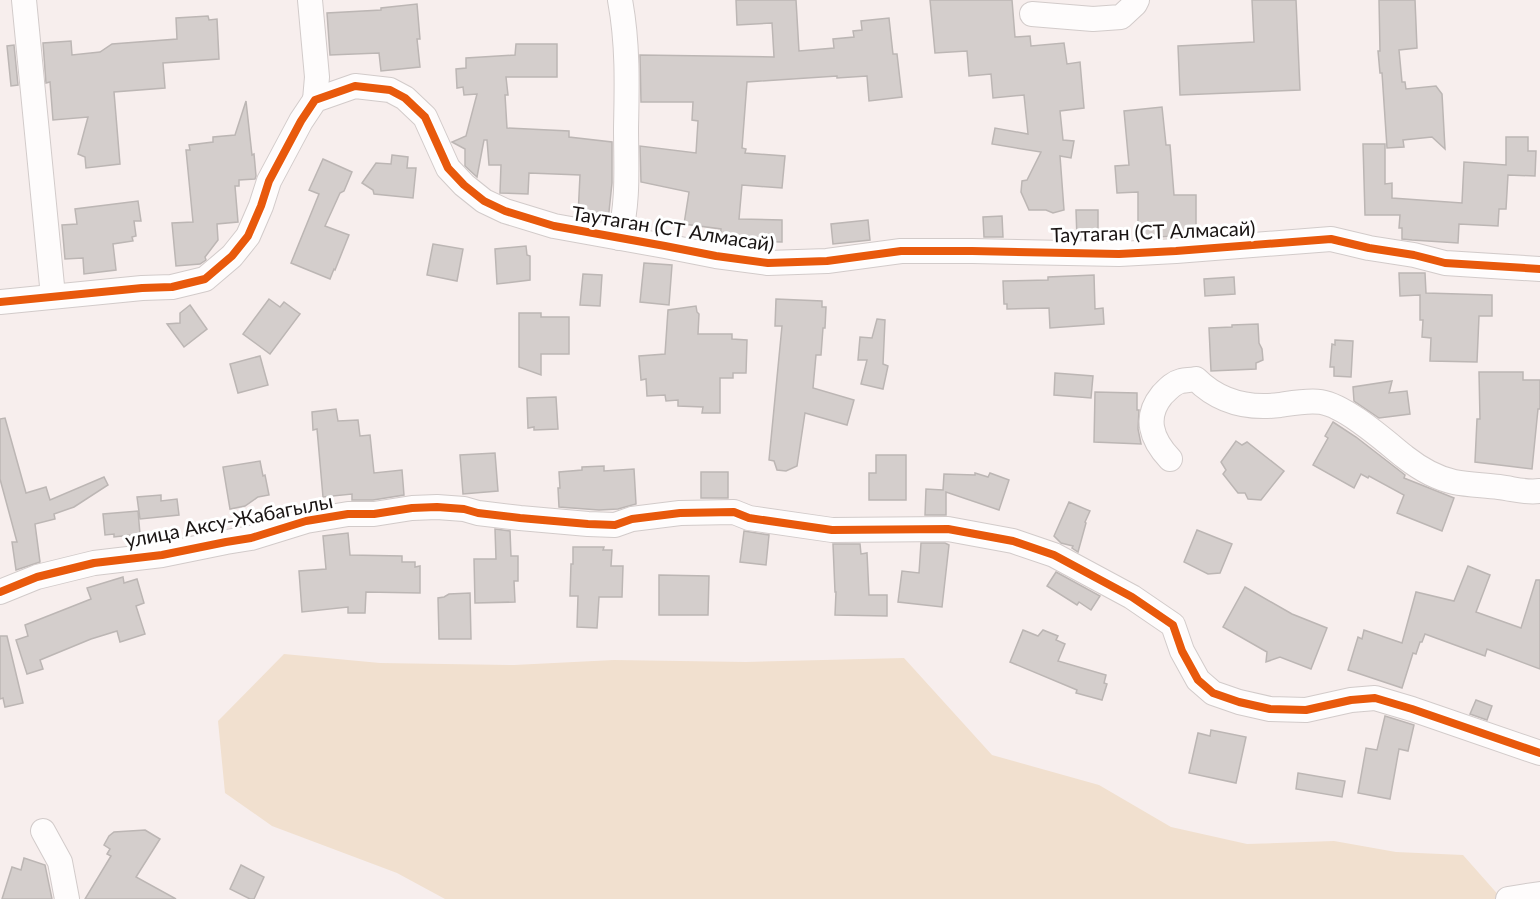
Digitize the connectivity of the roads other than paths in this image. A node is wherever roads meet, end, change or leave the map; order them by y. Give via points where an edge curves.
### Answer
1 (24, 0) edge
2 (310, 0) edge
3 (620, 0) edge
4 (1137, 0) edge
5 (1032, 14) dead end
6 (315, 100) junction
7 (619, 238) junction
8 (1540, 269) edge
9 (53, 296) junction
10 (0, 302) edge
11 (1170, 459) dead end
12 (1540, 491) edge
13 (0, 592) edge
14 (1540, 753) edge
15 (44, 831) dead end
16 (1540, 894) edge
17 (67, 899) edge
18 (1508, 899) edge

1 - 9 street
2 - 6 street via 317,78
3 - 7 street via 627,53 627,96 626,172
4 - 5 street via 1121,18
6 - 7 street, Таутаган (СТ Алмасай) via 355,86 390,90 425,117 448,168 484,201 554,226
6 - 9 street via 269,181 248,236 205,279 172,287
7 - 8 street, Таутаган (СТ Алмасай) via 768,263 827,261 901,251 1119,254 1331,239 1445,263
9 - 10 street
11 - 12 street via 1158,444 1150,417 1168,388 1196,379 1223,399 1247,405 1322,402 1340,409 1429,473 1452,481 1531,493
13 - 14 street, улица Аксу-Жабагылы via 37,577 94,563 162,555 316,519 412,508 464,509 588,524 615,525 680,513 735,512 749,518 832,530 948,529 1013,541 1054,555 1132,597 1173,625 1198,680 1213,693 1270,709 1306,710 1375,698
15 - 17 street via 60,862
16 - 18 street

